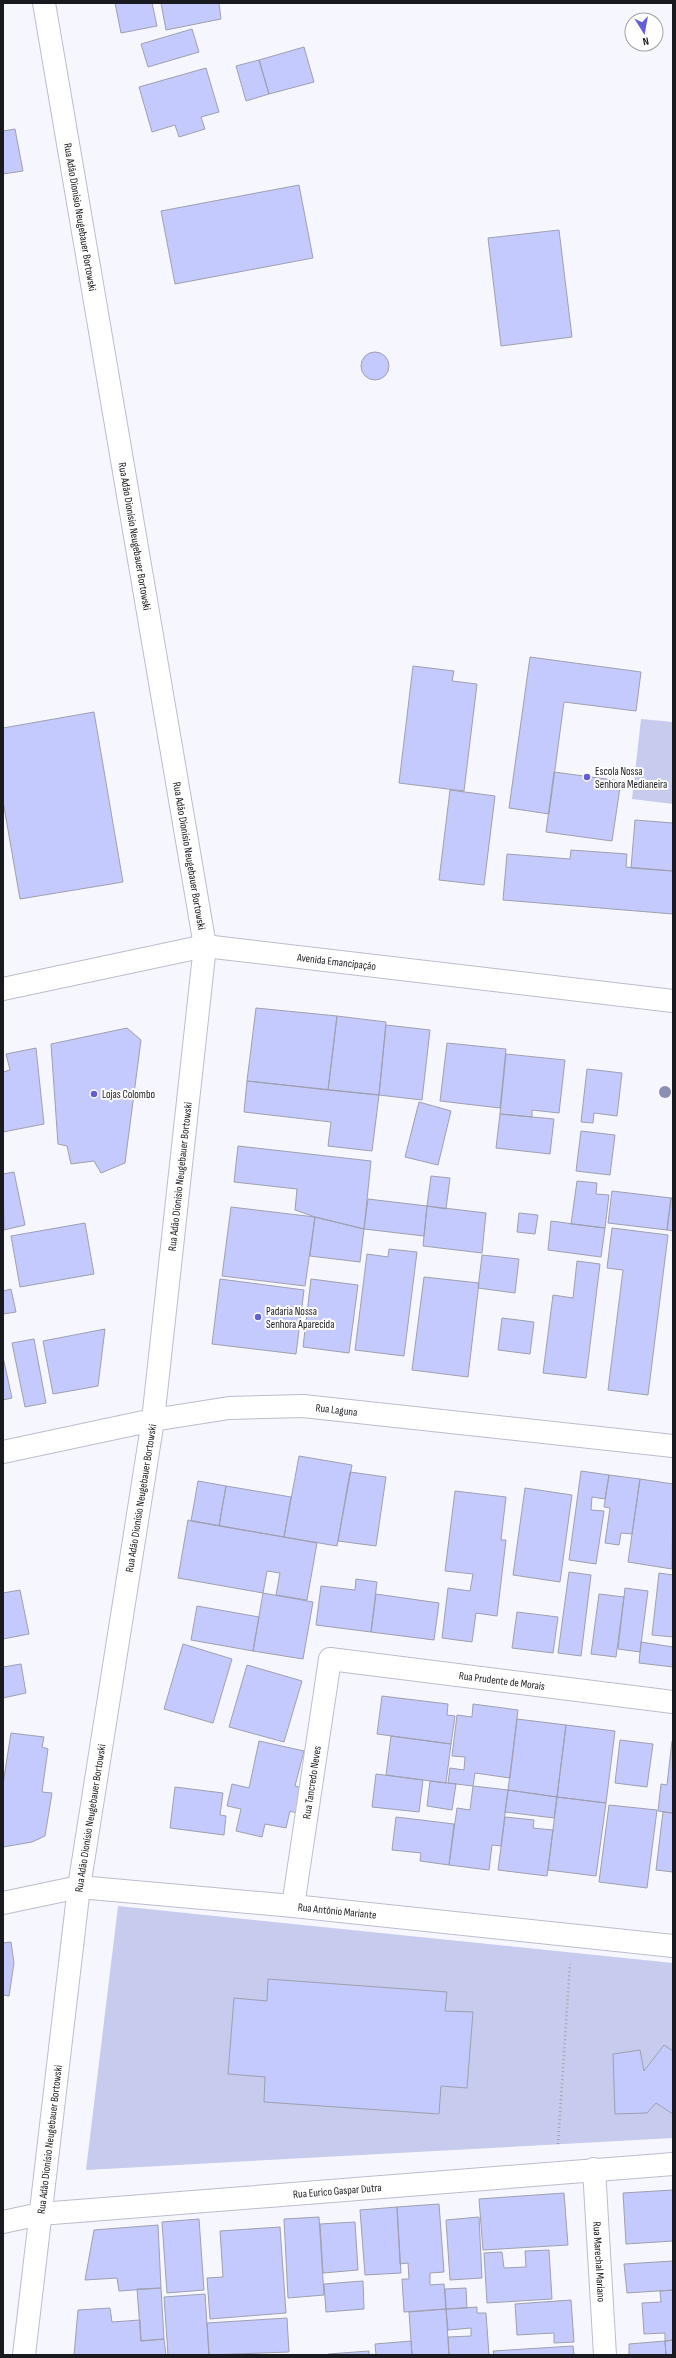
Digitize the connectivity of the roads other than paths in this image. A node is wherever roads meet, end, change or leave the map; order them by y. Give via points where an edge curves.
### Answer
1 (44, 3) edge
2 (205, 946) junction
3 (3, 989) edge
4 (673, 1001) edge
5 (153, 1420) junction
6 (673, 1446) edge
7 (3, 1452) edge
8 (330, 1659) joint
9 (673, 1702) edge
10 (79, 1887) junction
11 (3, 1902) edge
12 (293, 1906) junction
13 (673, 1946) edge
14 (673, 2164) edge
15 (594, 2169) junction
16 (40, 2214) junction
17 (3, 2222) edge
18 (24, 2355) edge
19 (605, 2355) edge

1 - 2 street, Rua Adão Dionísio Neugebauer Bortowski
2 - 3 street, Avenida Emancipação
2 - 4 street, Avenida Emancipação
2 - 5 street, Rua Adão Dionísio Neugebauer Bortowski
5 - 6 street, Rua Laguna via 229,1408 303,1406
5 - 7 street, Rua Laguna
5 - 10 street, Rua Adão Dionísio Neugebauer Bortowski
8 - 9 street, Rua Prudente de Morais
8 - 12 street, Rua Tancredo Neves
10 - 11 street, Rua Antônio Mariante
10 - 12 street, Rua Antônio Mariante
10 - 16 street, Rua Adão Dionísio Neugebauer Bortowski
12 - 13 street, Rua Antônio Mariante
14 - 15 street, Rua Eurico Gaspar Dutra
15 - 16 street, Rua Eurico Gaspar Dutra
15 - 19 street, Rua Marechal Mariano
16 - 17 street, Rua Eurico Gaspar Dutra
16 - 18 street, Rua Adão Dionísio Neugebauer Bortowski

